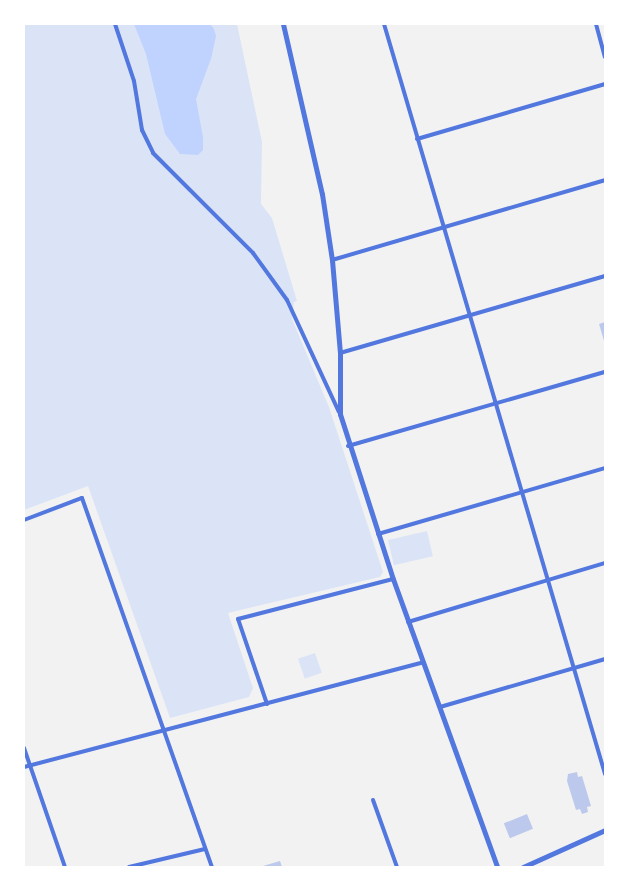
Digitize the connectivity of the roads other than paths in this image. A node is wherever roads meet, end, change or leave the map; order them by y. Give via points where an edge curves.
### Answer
1 (115, 24) edge
2 (283, 24) edge
3 (384, 24) edge
4 (596, 24) edge
5 (605, 57) edge
6 (605, 84) edge
7 (417, 139) junction
8 (605, 180) edge
9 (444, 227) junction
10 (332, 260) junction
11 (605, 276) edge
12 (470, 315) junction
13 (340, 353) junction
14 (605, 372) edge
15 (496, 403) junction
16 (340, 414) junction
17 (348, 446) junction
18 (605, 468) edge
19 (522, 492) junction
20 (24, 520) edge
21 (378, 534) junction
22 (605, 563) edge
23 (393, 579) junction
24 (548, 580) junction
25 (408, 622) junction
26 (605, 659) edge
27 (423, 662) junction
28 (574, 668) junction
29 (267, 704) junction
30 (440, 707) junction
31 (164, 731) junction
32 (24, 748) edge
33 (30, 766) junction
34 (24, 767) edge
35 (605, 774) edge
36 (373, 800) dead end
37 (605, 830) edge
38 (205, 849) junction
39 (65, 867) edge
40 (129, 867) edge
41 (212, 867) edge
42 (397, 867) edge
43 (497, 867) edge
44 (523, 867) edge

1 - 16 street via 134,81 142,130 153,153 252,253 287,300
2 - 10 street via 322,194
3 - 7 street
4 - 5 street
6 - 7 street
7 - 9 street
8 - 9 street
9 - 10 street
9 - 12 street
10 - 13 street
11 - 12 street
12 - 13 street
12 - 15 street
13 - 16 street
14 - 15 street
15 - 17 street
15 - 19 street
16 - 17 street
17 - 21 street
18 - 19 street
19 - 21 street
19 - 24 street
20 - 31 street via 82,498
21 - 23 street
22 - 24 street
23 - 25 street
23 - 29 street via 238,619
24 - 25 street
24 - 28 street
25 - 27 street
26 - 28 street
27 - 29 street
27 - 30 street
28 - 30 street
28 - 35 street
29 - 31 street
30 - 43 street
31 - 33 street
31 - 38 street
32 - 33 street
33 - 34 street
33 - 39 street
36 - 42 street
37 - 44 street
38 - 40 street
38 - 41 street

